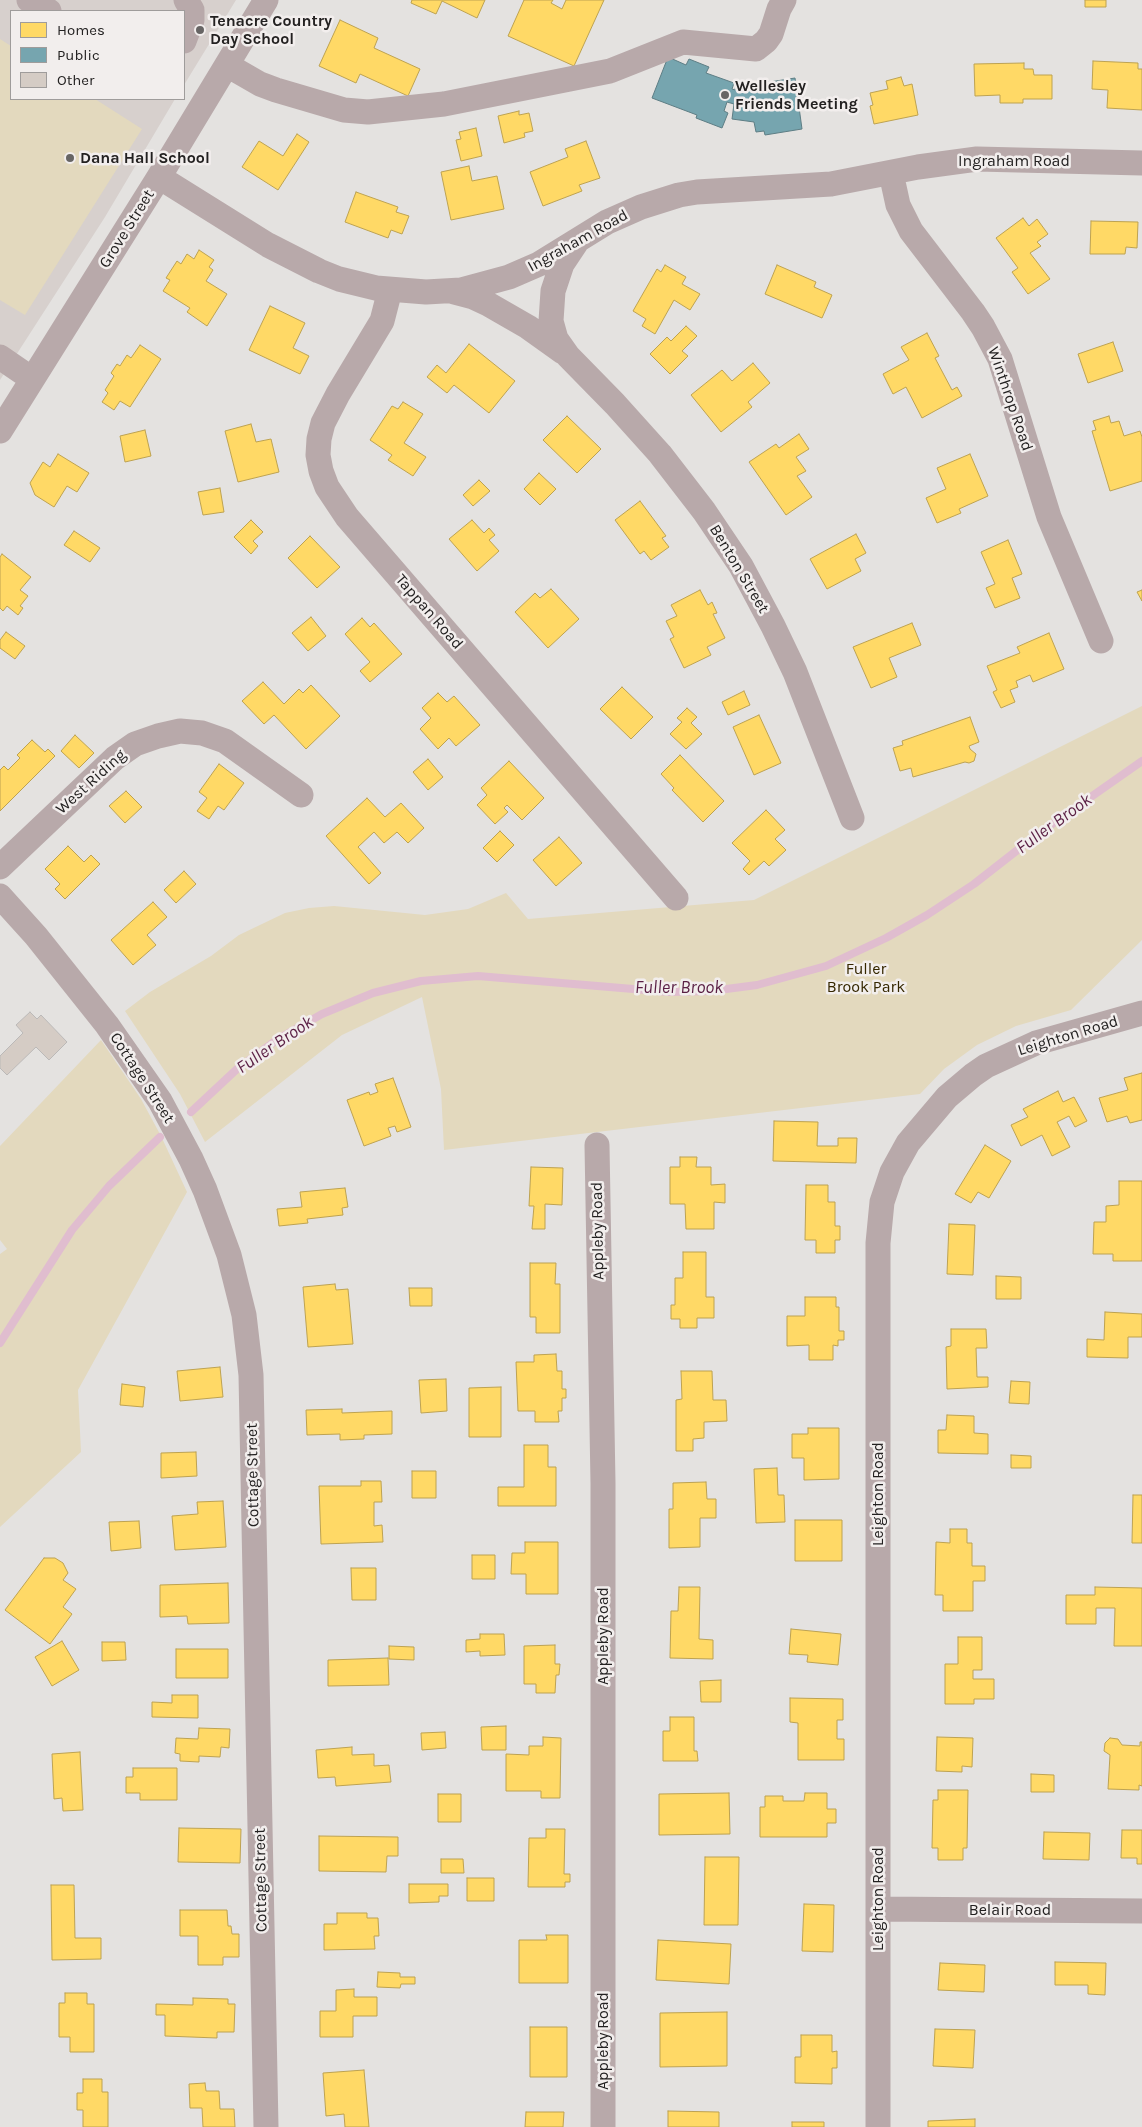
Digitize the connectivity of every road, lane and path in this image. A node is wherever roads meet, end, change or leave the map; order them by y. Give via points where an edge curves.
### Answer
1 (28, 0) edge
2 (186, 0) edge
3 (266, 0) edge
4 (784, 0) edge
5 (47, 10) edge
6 (185, 39) edge
7 (227, 65) junction
8 (193, 101) edge
9 (1142, 163) edge
10 (891, 173) junction
11 (159, 177) junction
12 (579, 239) junction
13 (390, 290) junction
14 (442, 292) junction
15 (568, 356) junction
16 (0, 358) edge
17 (32, 380) junction
18 (0, 431) edge
19 (1101, 641) dead end
20 (301, 795) dead end
21 (852, 818) dead end
22 (0, 867) edge
23 (0, 896) edge
24 (676, 898) dead end
25 (1142, 1013) edge
26 (597, 1145) dead end
27 (878, 1910) junction
28 (1142, 1912) edge
29 (266, 2127) edge
30 (603, 2127) edge
31 (878, 2127) edge

1 - 5 street
2 - 6 street via 192,10 192,20
3 - 7 street, Grove Street
4 - 7 street via 771,34 756,48 683,42 610,71 465,101 356,112 276,90
7 - 8 street, Grove Street
8 - 11 street, Grove Street
9 - 10 street, Ingraham Road via 977,159
10 - 12 street, Ingraham Road via 831,184 679,195 623,215
10 - 19 street, Winthrop Road via 898,205 911,232 973,312 1000,359 1049,517
11 - 13 street, Ingraham Road via 302,263 339,279
11 - 17 street, Grove Street
12 - 14 street, Ingraham Road via 509,278
12 - 15 street, Benton Street via 562,264 553,291 551,321 556,339
13 - 14 street, Ingraham Road
13 - 24 street, Tappan Road via 382,321 323,424 318,455 327,487 346,517
14 - 15 street, Benton Street via 474,297 488,304 547,339
15 - 21 street, Benton Street via 660,454 741,566 794,672
16 - 17 street
17 - 18 street, Grove Street
20 - 22 street, West Riding via 225,741 202,733 180,731 158,736 135,744 115,758
23 - 29 street, Cottage Street via 107,1025 160,1101 205,1190 229,1255 241,1300 251,1375
25 - 27 street, Leighton Road via 1036,1042 986,1066 961,1084 932,1112 908,1143 886,1186 878,1243
26 - 30 street, Appleby Road via 603,1483
27 - 28 street, Belair Road
27 - 31 street, Leighton Road

